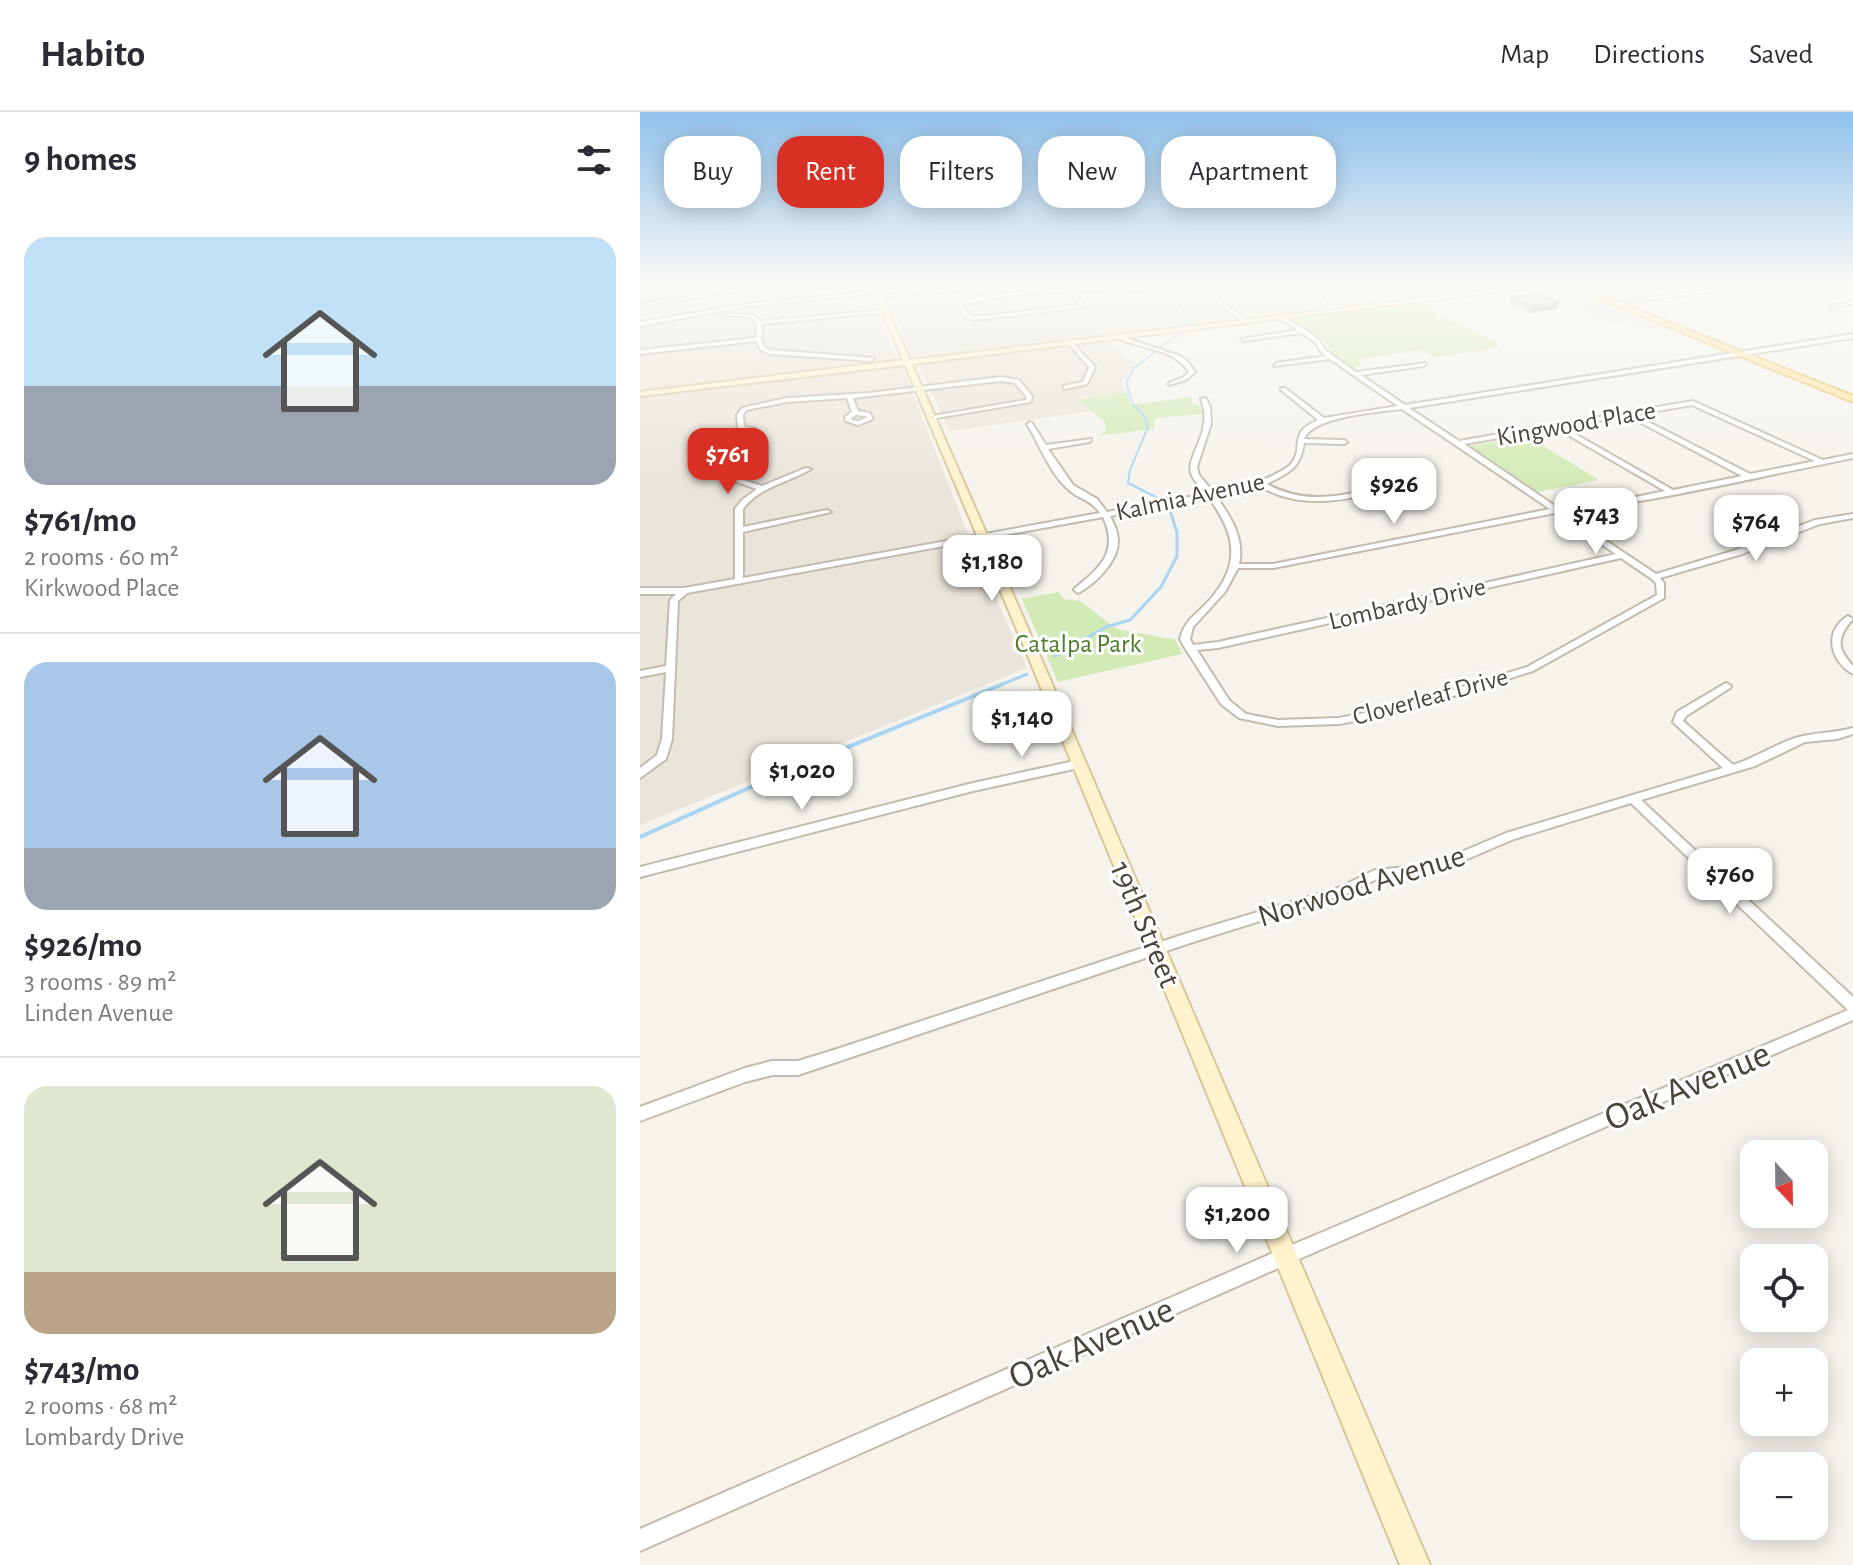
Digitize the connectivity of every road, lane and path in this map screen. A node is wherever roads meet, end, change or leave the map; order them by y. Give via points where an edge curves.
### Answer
1 (774, 353) edge
2 (902, 353) edge
3 (981, 353) edge
4 (1080, 353) edge
5 (1168, 353) edge
6 (1327, 353) edge
7 (1738, 353) edge
8 (1748, 353) edge
9 (1741, 354) junction
10 (1331, 357) junction
11 (872, 359) dead end
12 (906, 362) junction
13 (1424, 364) dead end
14 (1276, 365) dead end
15 (1356, 374) junction
16 (1171, 384) dead end
17 (1065, 387) dead end
18 (1283, 389) dead end
19 (919, 390) junction
20 (640, 394) edge
21 (850, 397) junction
22 (1204, 399) dead end
23 (1853, 399) edge
24 (1403, 406) junction
25 (855, 413) dead end
26 (1629, 414) junction
27 (930, 417) junction
28 (1322, 420) junction
29 (1030, 424) dead end
30 (1558, 427) junction
31 (741, 429) dead end
32 (1089, 440) dead end
33 (1300, 441) junction
34 (1344, 442) dead end
35 (1460, 443) junction
36 (1045, 447) junction
37 (1853, 456) edge
38 (1822, 462) junction
39 (808, 469) dead end
40 (1748, 476) junction
41 (737, 479) dead end
42 (1402, 484) dead end
43 (1264, 485) junction
44 (764, 489) junction
45 (1672, 492) junction
46 (1212, 495) junction
47 (1557, 510) junction
48 (827, 512) dead end
49 (1103, 514) junction
50 (1853, 516) edge
51 (739, 530) junction
52 (983, 536) junction
53 (1623, 555) junction
54 (1234, 566) junction
55 (1655, 577) junction
56 (739, 580) junction
57 (1078, 590) dead end
58 (640, 591) edge
59 (684, 591) junction
60 (1848, 619) dead end
61 (1190, 648) junction
62 (669, 668) junction
63 (1853, 671) edge
64 (640, 674) edge
65 (1726, 686) dead end
66 (1853, 731) edge
67 (1079, 764) junction
68 (1731, 769) junction
69 (644, 772) edge
70 (1632, 798) junction
71 (640, 872) edge
72 (1156, 948) junction
73 (1853, 1006) edge
74 (1853, 1014) edge
75 (640, 1114) edge
76 (1286, 1256) junction
77 (640, 1540) edge
78 (1415, 1565) edge

1 - 11 street
2 - 12 street, 19th Street
3 - 12 street
4 - 17 street via 1092,367 1085,383
5 - 16 street via 1192,372
6 - 10 street
7 - 9 main road
8 - 9 street
9 - 23 main road
9 - 24 street
10 - 14 street
10 - 15 street
12 - 19 street, 19th Street
12 - 20 street
13 - 15 street
15 - 24 street
18 - 28 street
19 - 21 street
19 - 27 street, 19th Street
19 - 27 street via 1010,379 1029,396 1029,401 1013,405
21 - 25 street
21 - 31 street via 750,407 741,411
22 - 46 street via 1210,420 1194,467
24 - 28 street
24 - 35 street
26 - 30 street, Kingwood Place
26 - 38 street, Kingwood Place via 1693,403
26 - 40 street
27 - 52 street, 19th Street
28 - 33 street, Kalmia Avenue via 1306,428
29 - 36 street
30 - 35 street, Kingwood Place
30 - 45 street
32 - 36 street
33 - 34 street
33 - 43 street, Kalmia Avenue via 1292,468
35 - 47 street
36 - 49 street via 1069,486 1097,503
37 - 38 street
38 - 40 street
39 - 44 street
40 - 45 street
41 - 44 street
42 - 43 street via 1310,500 1286,497
43 - 46 street, Kalmia Avenue
44 - 51 street via 739,509
45 - 47 street
46 - 49 street, Kalmia Avenue
46 - 54 street via 1233,525
47 - 53 street
47 - 54 street via 1273,566
48 - 51 street
49 - 52 street, Kalmia Avenue
49 - 57 street via 1113,529 1114,549 1102,569
50 - 55 street via 1818,522
51 - 56 street
52 - 56 street, Kalmia Avenue
52 - 67 street, 19th Street
53 - 55 street
53 - 61 street, Lombardy Drive
54 - 61 street via 1225,586 1189,626 1185,639
55 - 61 street, Cloverleaf Drive via 1662,590 1656,601 1542,664 1402,709 1350,719 1278,723 1243,716 1225,702
56 - 59 street, Kalmia Avenue
58 - 59 street, Kalmia Avenue
59 - 62 street via 674,600
60 - 63 street via 1834,645
62 - 64 street
62 - 69 street via 667,739 662,757
65 - 68 street via 1681,714 1678,722
66 - 68 street, Norwood Avenue via 1803,739
67 - 71 street
67 - 72 street, 19th Street
68 - 70 street, Norwood Avenue
70 - 72 street, Norwood Avenue via 1510,836 1432,869 1379,873 1342,891
70 - 73 street
72 - 75 street, Norwood Avenue via 834,1057 745,1075
72 - 76 street, 19th Street
74 - 76 street, Oak Avenue
76 - 77 street, Oak Avenue
76 - 78 street, 19th Street

